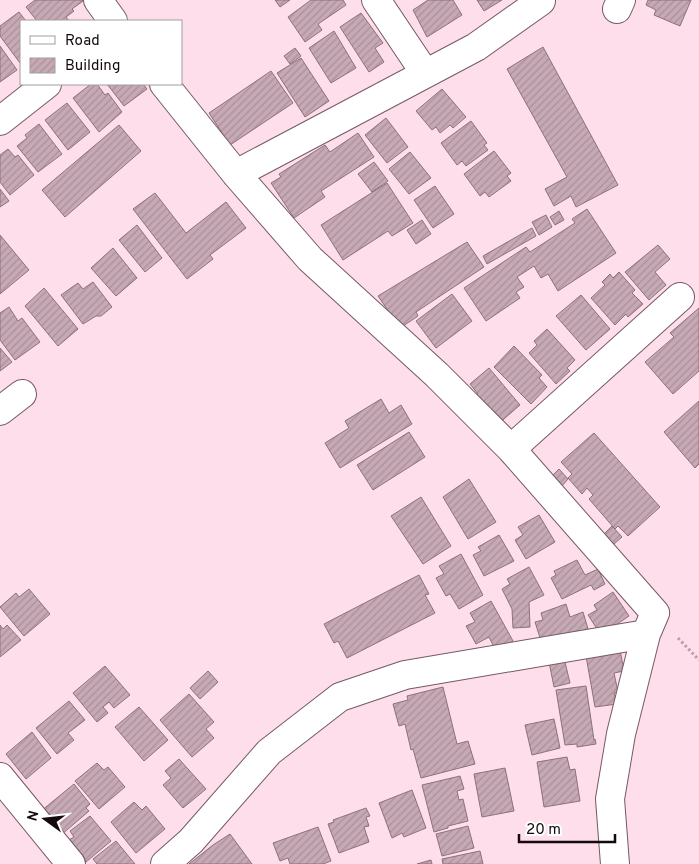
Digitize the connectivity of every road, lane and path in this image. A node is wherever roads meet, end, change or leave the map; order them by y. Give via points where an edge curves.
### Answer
1 (376, 0) edge
2 (541, 1) edge
3 (425, 73) junction
4 (46, 85) edge
5 (165, 85) edge
6 (0, 121) edge
7 (236, 174) junction
8 (680, 297) dead end
9 (22, 394) dead end
10 (0, 411) edge
11 (511, 449) junction
12 (646, 634) junction
13 (0, 777) edge
14 (71, 864) edge
15 (165, 864) edge
16 (616, 864) edge

1 - 3 street
2 - 3 street via 476,47
3 - 7 street
4 - 6 street
5 - 7 street
7 - 11 street via 310,259 437,375
8 - 11 street
9 - 10 street
11 - 12 street via 655,614
12 - 15 street via 405,675 340,697 269,752 191,841
12 - 16 street via 621,734 610,799
13 - 14 street

